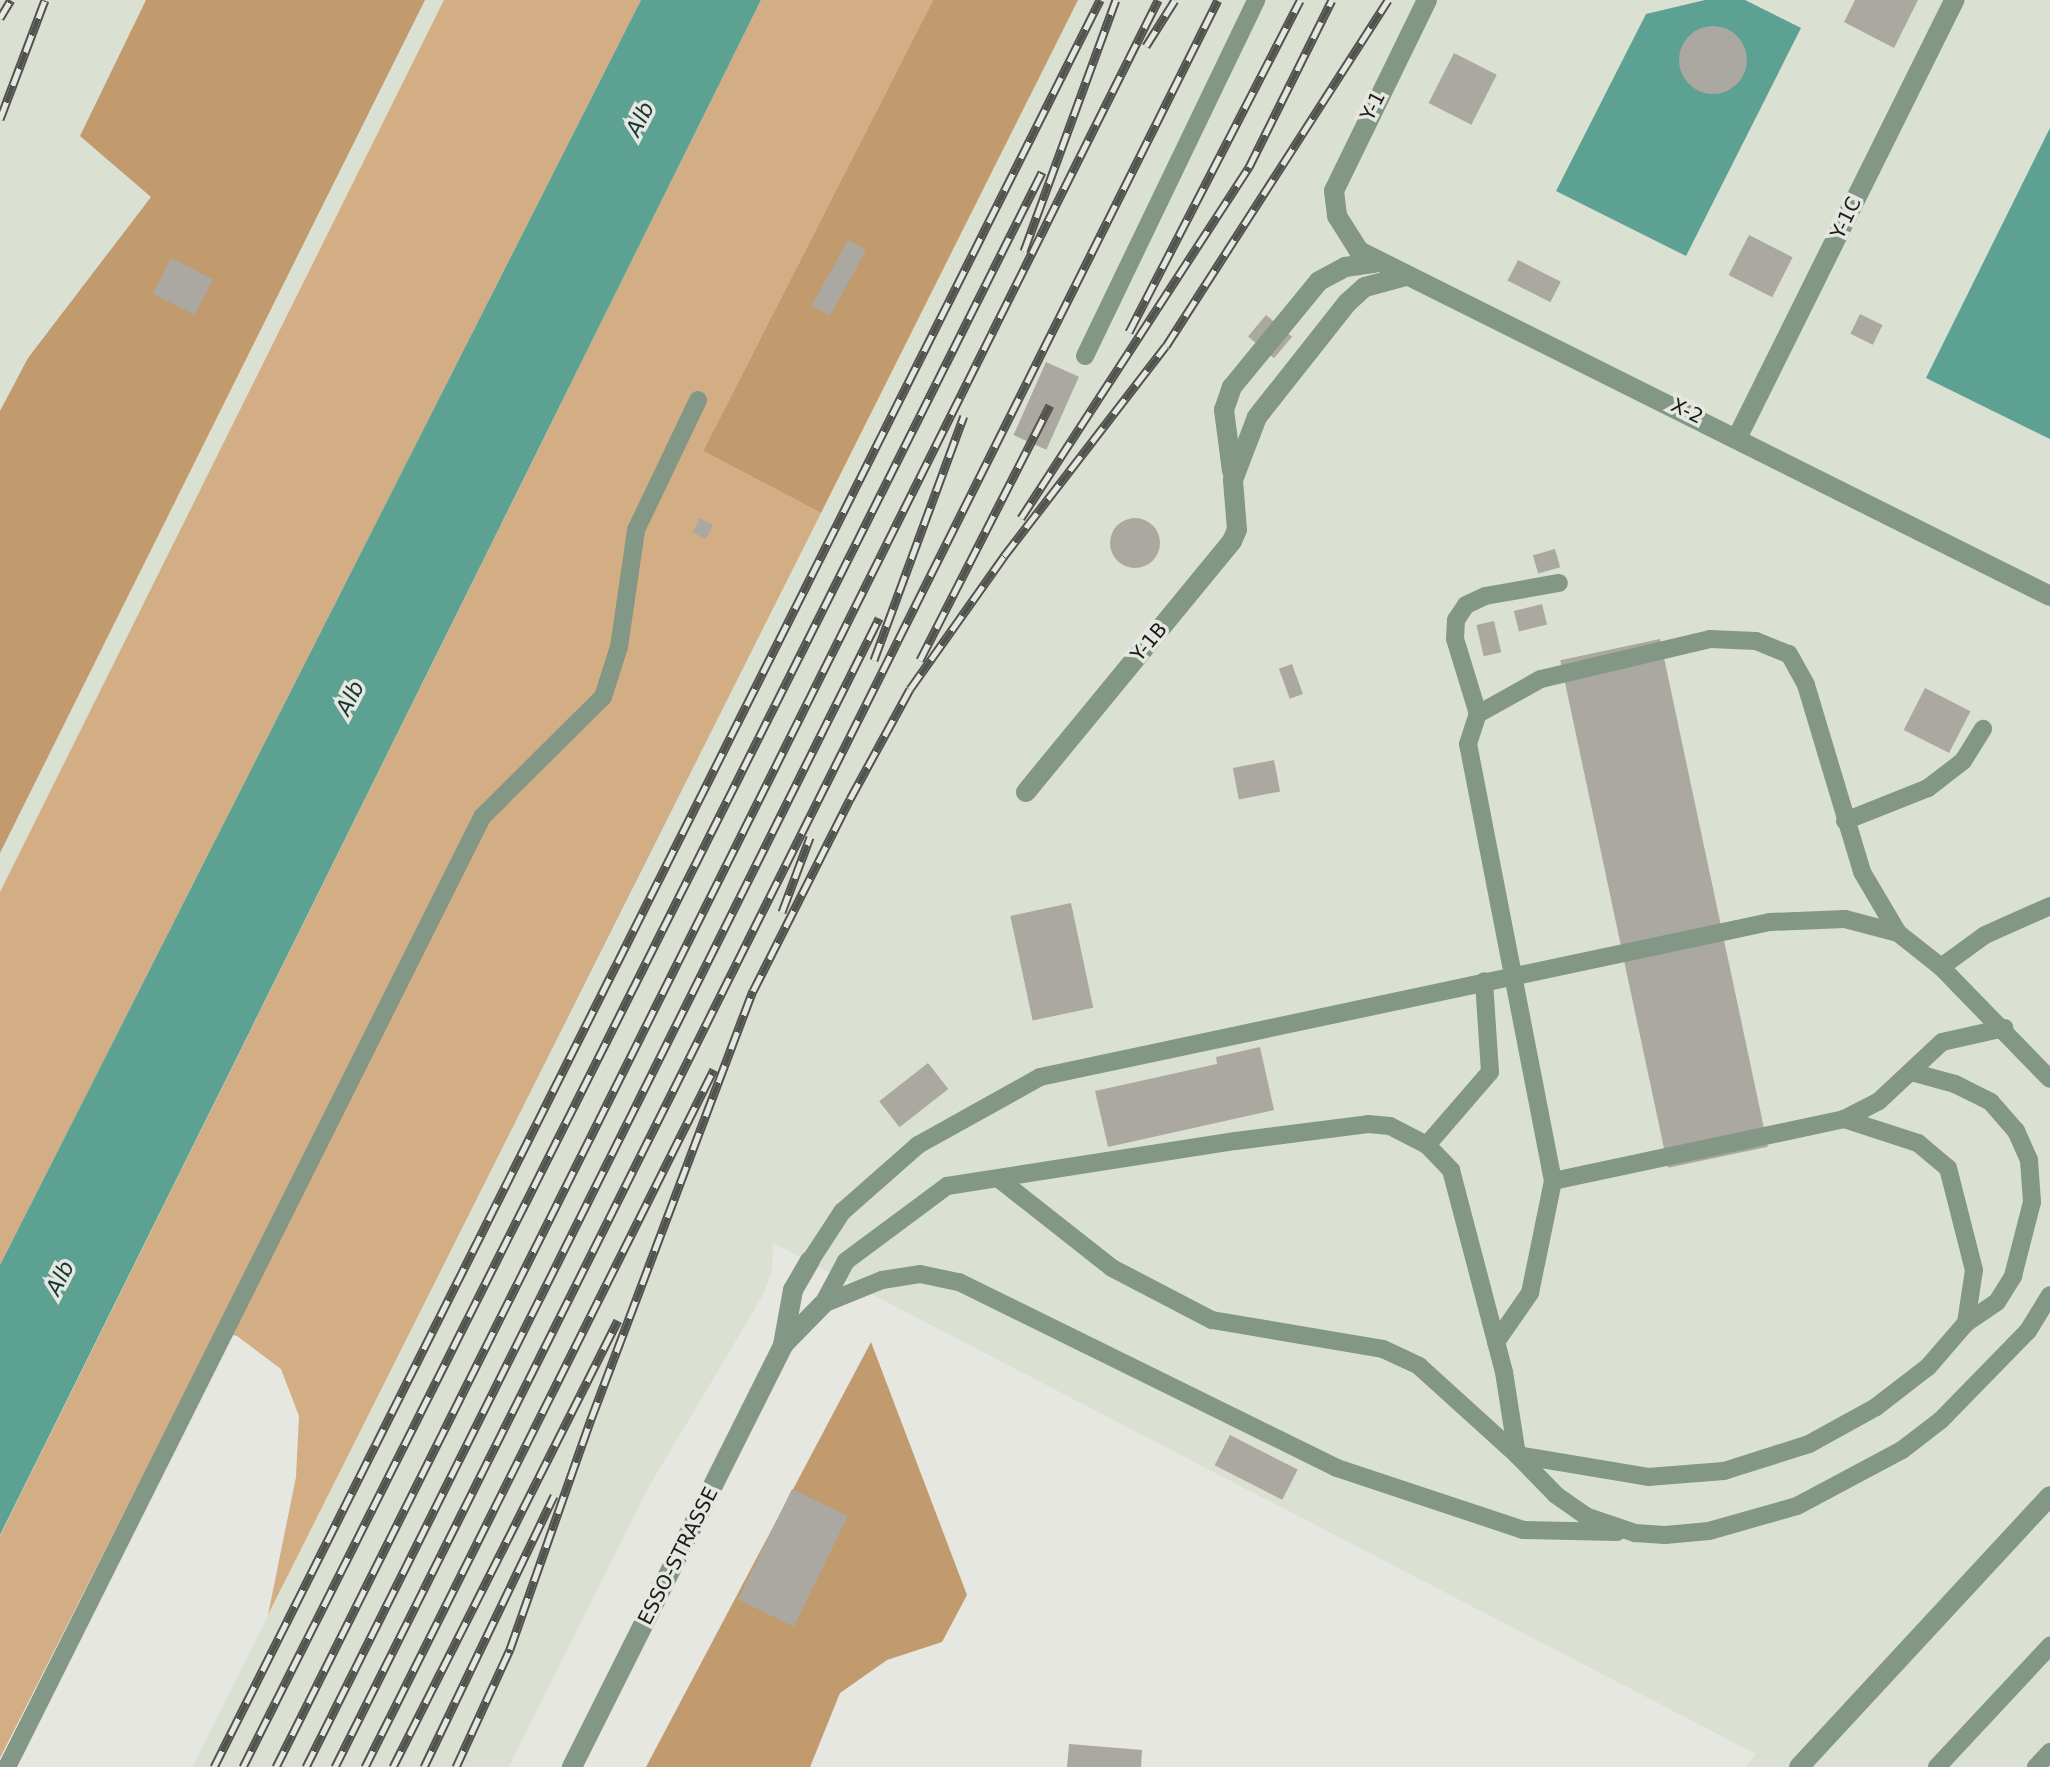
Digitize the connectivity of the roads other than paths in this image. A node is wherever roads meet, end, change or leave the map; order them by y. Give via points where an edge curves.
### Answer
1 (1256, 0) edge
2 (1427, 0) edge
3 (1954, 0) edge
4 (1337, 216) joint
5 (1375, 263) junction
6 (1403, 277) junction
7 (1085, 356) dead end
8 (698, 400) dead end
9 (1738, 436) junction
10 (1233, 480) junction
11 (1559, 583) dead end
12 (2050, 596) edge
13 (1478, 714) junction
14 (1983, 729) dead end
15 (1026, 792) dead end
16 (1845, 821) junction
17 (2050, 906) edge
18 (1898, 933) junction
19 (1941, 967) junction
20 (1516, 974) junction
21 (1484, 981) junction
22 (2004, 1028) junction
23 (1911, 1072) junction
24 (2050, 1079) edge
25 (1844, 1119) junction
26 (1427, 1145) junction
27 (999, 1179) junction
28 (1553, 1181) junction
29 (810, 1261) joint
30 (2050, 1295) edge
31 (823, 1304) junction
32 (1966, 1323) junction
33 (1496, 1342) junction
34 (783, 1345) junction
35 (1517, 1455) junction
36 (2050, 1496) edge
37 (1635, 1533) junction
38 (2050, 1646) edge
39 (2050, 1752) edge
40 (7, 1767) edge
41 (572, 1767) edge
42 (1799, 1767) edge
43 (1937, 1767) edge
44 (2036, 1767) edge

1 - 7 lane
2 - 4 street, Y-1 via 1340,171 1334,191
3 - 9 street, Y-1C
4 - 5 street, X-2 via 1359,251
5 - 6 street, X-2
5 - 10 street, Y-1B via 1345,267 1319,281 1232,387 1224,410
6 - 9 street, X-2 via 1431,283
6 - 10 street, Y-1B via 1365,287 1347,303 1257,417
8 - 40 lane via 636,530 619,647 603,697 482,817
9 - 12 street, X-2 via 1797,471
10 - 15 street, Y-1B via 1237,530 1232,541
11 - 13 lane via 1485,596 1466,605 1456,620 1455,639
13 - 16 lane via 1541,679 1710,639 1756,641 1789,654 1806,685
13 - 20 lane via 1468,744
14 - 16 lane via 1963,761 1928,788
16 - 18 lane via 1862,872
17 - 19 lane via 1985,935
18 - 19 lane
18 - 20 lane via 1845,919 1770,922
19 - 22 lane
20 - 21 lane
20 - 28 lane
21 - 26 lane via 1490,1072
21 - 29 lane via 1040,1077 918,1145 842,1212
22 - 23 lane via 1942,1042
22 - 24 lane
23 - 25 lane via 1879,1101
23 - 32 lane via 1955,1084 1991,1102 2016,1131 2029,1160 2032,1202 2013,1276 1997,1302
25 - 28 lane
25 - 32 lane via 1918,1143 1948,1168 1974,1270
26 - 27 lane via 1390,1126 1368,1124
26 - 33 lane via 1456,1183
27 - 31 lane via 947,1186 926,1199 846,1261
27 - 35 lane via 1112,1268 1212,1320 1383,1349 1410,1361 1444,1385
28 - 33 lane via 1530,1293
29 - 34 street, ESSO-STRASSE via 793,1290
30 - 37 lane via 2028,1331 1941,1420 1852,1479 1751,1522 1709,1531
31 - 34 street, ESSO-STRASSE
31 - 37 lane via 882,1280 920,1274 959,1282 1379,1484 1523,1530
32 - 35 lane via 1928,1367 1876,1407 1809,1444 1724,1471 1648,1477
33 - 35 lane
34 - 41 street, ESSO-STRASSE
35 - 37 lane via 1556,1495 1588,1517
36 - 42 street
38 - 43 lane
39 - 44 lane

